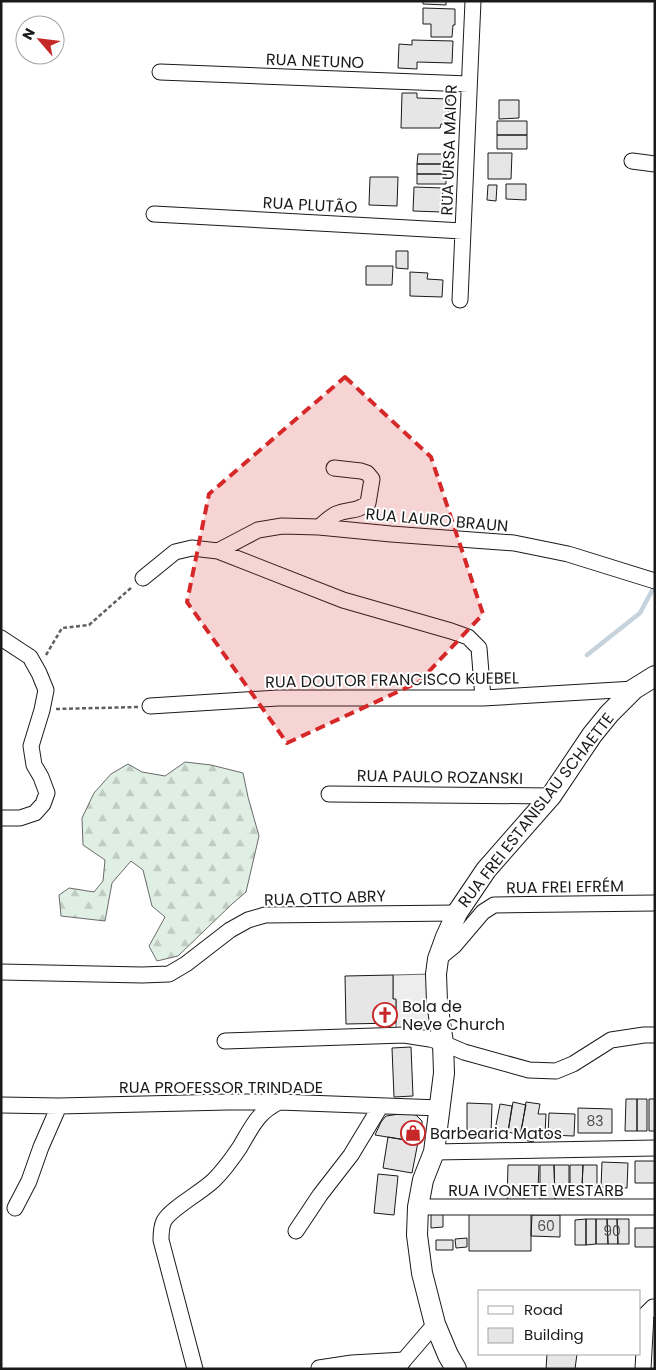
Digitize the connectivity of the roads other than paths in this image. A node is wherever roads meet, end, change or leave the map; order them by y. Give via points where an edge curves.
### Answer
1 (473, 1) edge
2 (160, 72) dead end
3 (469, 84) junction
4 (632, 161) dead end
5 (655, 164) edge
6 (154, 214) dead end
7 (463, 231) junction
8 (460, 300) dead end
9 (334, 468) dead end
10 (319, 527) junction
11 (218, 551) junction
12 (143, 578) road end
13 (655, 581) edge
14 (1, 638) edge
15 (655, 676) edge
16 (634, 689) junction
17 (483, 698) junction
18 (150, 706) road end
19 (329, 794) dead end
20 (551, 796) junction
21 (1, 818) edge
22 (655, 903) edge
23 (457, 913) junction
24 (438, 959) junction
25 (1, 972) edge
26 (655, 1035) edge
27 (224, 1041) dead end
28 (443, 1043) junction
29 (279, 1102) junction
30 (1, 1105) edge
31 (59, 1106) junction
32 (380, 1107) junction
33 (440, 1108) junction
34 (655, 1148) edge
35 (434, 1152) junction
36 (418, 1207) junction
37 (655, 1207) edge
38 (15, 1208) dead end
39 (296, 1231) dead end
40 (655, 1306) edge
41 (435, 1324) junction
42 (401, 1364) edge
43 (319, 1368) edge
44 (195, 1369) edge
45 (456, 1369) edge
46 (643, 1369) edge

1 - 3 street, RUA URSA MAIOR
2 - 3 street, RUA NETUNO
3 - 7 street, RUA URSA MAIOR
4 - 5 street
6 - 7 street, RUA PLUTÃO
7 - 8 street, RUA URSA MAIOR
9 - 10 street via 367,473 372,479 368,503 359,510 335,515
10 - 11 street, RUA LAURO BRAUN via 282,526 258,530
10 - 13 street, RUA LAURO BRAUN via 514,543 568,554
11 - 12 street via 192,548 175,552
11 - 17 street via 342,600 468,637 479,648
14 - 21 street via 30,657 46,690 31,746 34,765 47,793 35,813 20,818
15 - 16 main road, RUA FREI ESTANISLAU SCHAETTE
16 - 17 street, RUA DOUTOR FRANCISCO KUEBEL
16 - 20 main road, RUA FREI ESTANISLAU SCHAETTE via 592,735
17 - 18 street, RUA DOUTOR FRANCISCO KUEBEL via 278,698
19 - 20 street, RUA PAULO ROZANSKI
20 - 23 main road, RUA FREI ESTANISLAU SCHAETTE via 486,870
22 - 24 street, RUA FREI EFRÉM via 494,905 483,912 454,946
23 - 24 main road, RUA FREI ESTANISLAU SCHAETTE
23 - 25 street, RUA OTTO ABRY via 265,915 230,930 169,974
24 - 28 main road, RUA FREI ESTANISLAU SCHAETTE via 437,1002
26 - 28 street via 611,1040 556,1071 529,1070
27 - 28 street via 404,1035
28 - 33 main road, RUA FREI ESTANISLAU SCHAETTE
29 - 31 street, RUA PROFESSOR TRINDADE
29 - 32 street, RUA PROFESSOR TRINDADE
29 - 44 street via 251,1126 240,1147 214,1180 171,1213 161,1230
30 - 31 street, RUA PROFESSOR TRINDADE
31 - 38 street
32 - 33 street, RUA PROFESSOR TRINDADE
32 - 39 street via 351,1155
33 - 35 main road, RUA FREI ESTANISLAU SCHAETTE
34 - 35 street
35 - 36 main road, RUA FREI ESTANISLAU SCHAETTE via 423,1180
36 - 37 street, RUA IVONETE WESTARB
36 - 41 main road, RUA FREI ESTANISLAU SCHAETTE via 417,1235 422,1273
40 - 46 street via 646,1314
41 - 42 street
41 - 45 main road, RUA FREI ESTANISLAU SCHAETTE
42 - 43 street via 352,1363

